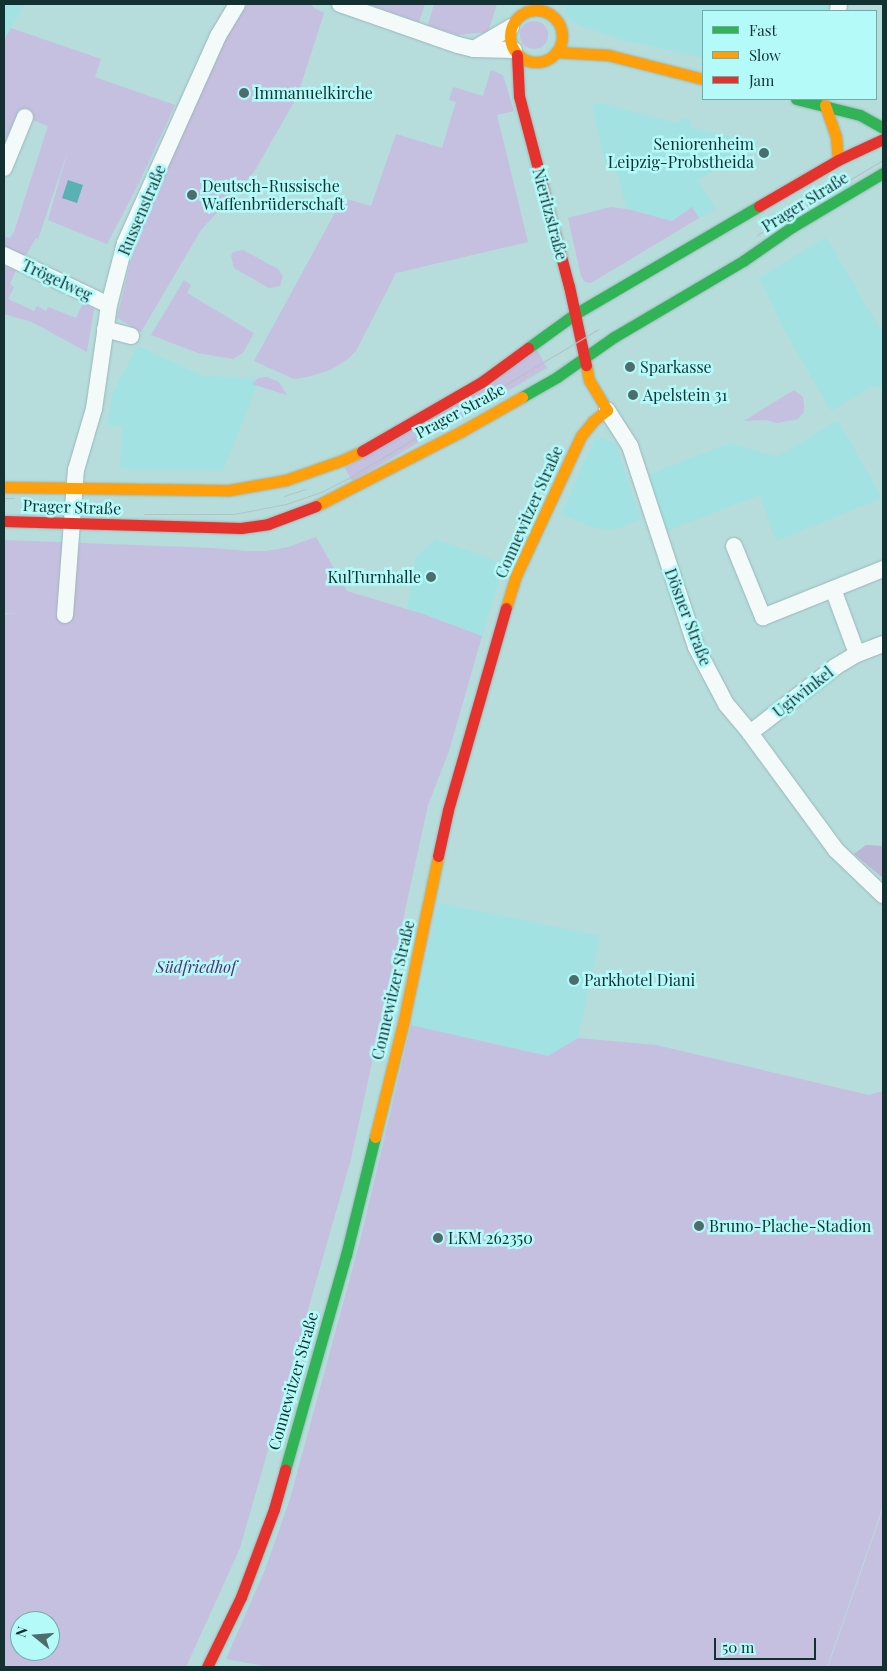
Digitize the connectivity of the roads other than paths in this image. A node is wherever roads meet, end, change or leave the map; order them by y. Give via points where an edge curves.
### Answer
1 (236, 4) edge
2 (340, 4) edge
3 (554, 4) edge
4 (533, 7) edge
5 (553, 16) junction
6 (511, 27) junction
7 (561, 29) junction
8 (474, 49) junction
9 (556, 52) junction
10 (516, 53) junction
11 (608, 55) junction
12 (538, 62) junction
13 (702, 79) edge
14 (519, 96) junction
15 (804, 100) edge
16 (819, 102) edge
17 (25, 117) dead end
18 (883, 128) edge
19 (883, 139) edge
20 (838, 160) junction
21 (4, 168) edge
22 (883, 173) edge
23 (4, 256) edge
24 (109, 305) junction
25 (575, 314) junction
26 (105, 329) junction
27 (131, 336) dead end
28 (585, 357) junction
29 (607, 410) junction
30 (4, 487) edge
31 (74, 488) junction
32 (4, 521) edge
33 (71, 523) junction
34 (734, 546) dead end
35 (883, 569) edge
36 (833, 589) junction
37 (65, 615) dead end
38 (883, 644) edge
39 (857, 654) junction
40 (750, 733) junction
41 (883, 896) edge
42 (207, 1667) edge

1 - 24 street, Russenstraße via 218,36 126,243
2 - 8 street
3 - 5 street
4 - 5 street
4 - 6 street via 519,16
5 - 7 street
6 - 8 street
6 - 10 street
7 - 9 street via 562,37
7 - 11 street
8 - 10 street
9 - 11 street
9 - 12 street
10 - 12 street via 530,62
10 - 14 street, Nieritzstraße
11 - 13 street
12 - 14 street
14 - 25 street, Nieritzstraße
15 - 16 street
16 - 18 street via 860,115
16 - 20 street via 836,137
17 - 21 street
19 - 20 street, Prager Straße
20 - 25 street, Prager Straße
22 - 28 street, Prager Straße
23 - 24 street, Trögelweg
24 - 26 street, Russenstraße
25 - 28 street, Nieritzstraße
25 - 31 street, Prager Straße via 483,381 372,446 313,472 249,487 204,492
26 - 27 street
26 - 31 street, Russenstraße via 94,409 77,464
28 - 29 street via 589,380
28 - 33 street, Prager Straße via 557,377 462,431 325,502 268,524 241,528
29 - 40 street, Dösner Straße via 630,446 696,647 726,704
29 - 42 street, Connewitzer Straße via 581,436 515,578 448,810 403,1024 344,1264 274,1510 241,1597
30 - 31 street, Prager Straße
31 - 33 street, Russenstraße
32 - 33 street, Prager Straße
33 - 37 street, Russenstraße
34 - 36 street via 763,617
35 - 36 street
36 - 39 street
38 - 39 street, Ugiwinkel
39 - 40 street, Ugiwinkel via 835,667
40 - 41 street, Dösner Straße via 836,850

